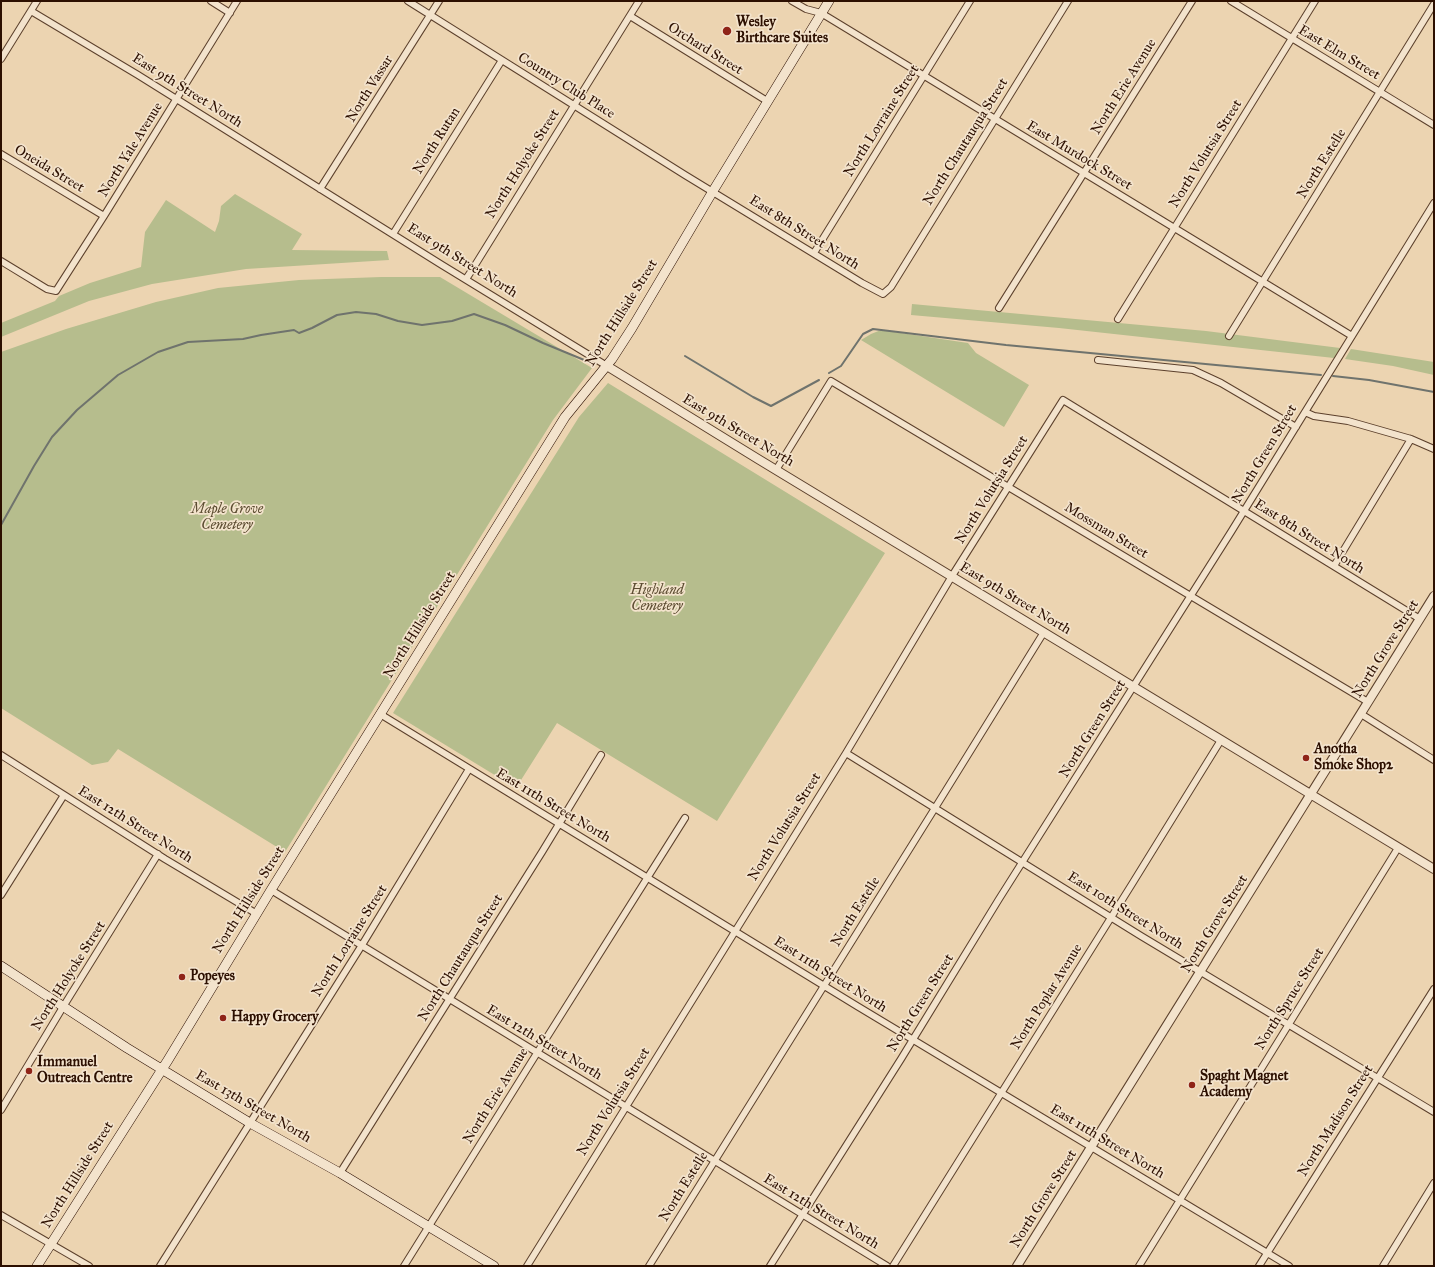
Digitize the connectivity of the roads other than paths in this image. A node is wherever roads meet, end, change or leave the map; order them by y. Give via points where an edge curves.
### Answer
1 (37, 1) edge
2 (211, 1) edge
3 (237, 1) edge
4 (408, 1) edge
5 (439, 1) edge
6 (639, 1) edge
7 (792, 1) edge
8 (829, 1) edge
9 (970, 1) edge
10 (1068, 1) edge
11 (1192, 1) edge
12 (1231, 1) edge
13 (1315, 1) edge
14 (1434, 4) edge
15 (31, 11) junction
16 (230, 13) junction
17 (821, 13) junction
18 (430, 16) junction
19 (630, 16) junction
20 (1292, 38) junction
21 (1, 60) edge
22 (502, 60) junction
23 (924, 76) junction
24 (1380, 92) junction
25 (177, 99) junction
26 (767, 101) junction
27 (574, 105) junction
28 (995, 118) junction
29 (1434, 125) edge
30 (1, 154) edge
31 (1084, 173) junction
32 (320, 189) junction
33 (712, 192) junction
34 (1434, 203) edge
35 (104, 216) junction
36 (1175, 228) junction
37 (393, 234) junction
38 (814, 253) junction
39 (1, 261) edge
40 (466, 279) junction
41 (1263, 282) junction
42 (883, 294) joint
43 (999, 308) dead end
44 (1118, 319) dead end
45 (1229, 336) dead end
46 (1352, 336) junction
47 (1098, 360) dead end
48 (607, 366) junction
49 (1063, 400) joint
50 (1305, 412) junction
51 (1296, 427) junction
52 (1411, 439) junction
53 (1434, 449) edge
54 (776, 470) junction
55 (1009, 486) junction
56 (1244, 511) junction
57 (1334, 566) junction
58 (952, 576) junction
59 (1191, 596) junction
60 (1434, 596) edge
61 (1420, 619) junction
62 (1044, 632) junction
63 (1134, 687) junction
64 (1368, 702) junction
65 (380, 714) junction
66 (1361, 714) junction
67 (1221, 740) junction
68 (846, 753) junction
69 (601, 754) dead end
70 (1, 755) edge
71 (1434, 760) edge
72 (469, 769) junction
73 (1311, 794) junction
74 (64, 795) junction
75 (935, 808) junction
76 (685, 818) dead end
77 (559, 824) junction
78 (1398, 848) junction
79 (158, 854) junction
80 (1022, 862) junction
81 (1434, 869) edge
82 (648, 878) junction
83 (271, 890) junction
84 (1, 895) edge
85 (257, 914) junction
86 (1111, 917) junction
87 (735, 930) junction
88 (362, 945) junction
89 (1, 966) edge
90 (1201, 972) junction
91 (824, 985) junction
92 (1434, 989) edge
93 (449, 999) junction
94 (63, 1007) junction
95 (1288, 1024) junction
96 (913, 1039) junction
97 (537, 1053) junction
98 (162, 1069) junction
99 (1377, 1078) junction
100 (1001, 1092) junction
101 (625, 1107) junction
102 (1, 1110) edge
103 (1434, 1112) edge
104 (250, 1123) junction
105 (1092, 1147) junction
106 (714, 1161) junction
107 (340, 1173) junction
108 (1434, 1183) edge
109 (1180, 1200) junction
110 (802, 1214) junction
111 (1, 1215) edge
112 (430, 1227) junction
113 (51, 1244) junction
114 (1268, 1253) junction
115 (37, 1266) edge
116 (89, 1266) edge
117 (160, 1266) edge
118 (404, 1266) edge
119 (494, 1266) edge
120 (527, 1266) edge
121 (648, 1266) edge
122 (770, 1266) edge
123 (887, 1266) edge
124 (892, 1266) edge
125 (1017, 1266) edge
126 (1139, 1266) edge
127 (1259, 1266) edge
128 (1289, 1266) edge
129 (1382, 1266) edge

1 - 15 street
2 - 16 street
3 - 16 street, North Yale Avenue
4 - 18 street, Country Club Place
5 - 18 street, North Vassar
6 - 19 street, North Holyoke Street
7 - 17 street, East Murdock Street via 806,10
8 - 17 main road, North Hillside Street
9 - 23 street, North Lorraine Street
10 - 28 street, North Chautauqua Street
11 - 31 street, North Erie Avenue
12 - 20 street, East Elm Street
13 - 20 street, North Volutsia Street
14 - 24 street, North Estelle
15 - 21 street
15 - 25 street, East 9th Street North
16 - 25 street, North Yale Avenue
17 - 23 street, East Murdock Street
17 - 26 main road, North Hillside Street
18 - 22 street, Country Club Place
18 - 32 street, North Vassar
19 - 26 street, Orchard Street
19 - 27 street, North Holyoke Street
20 - 24 street, East Elm Street
20 - 36 street, North Volutsia Street
22 - 27 street, Country Club Place
22 - 37 street, North Rutan
23 - 28 street, East Murdock Street
23 - 38 street, North Lorraine Street
24 - 29 street, East Elm Street
24 - 41 street, North Estelle
25 - 32 street, East 9th Street North
25 - 35 street, North Yale Avenue
26 - 33 main road, North Hillside Street
27 - 33 street, Country Club Place
27 - 40 street, North Holyoke Street
28 - 31 street, East Murdock Street
28 - 42 street, North Chautauqua Street via 891,287
30 - 35 street, Oneida Street
31 - 36 street, East Murdock Street
31 - 43 street, North Erie Avenue
32 - 37 street, East 9th Street North
33 - 38 street, East 8th Street North
33 - 48 main road, North Hillside Street
34 - 46 street, North Green Street
35 - 39 street, North Yale Avenue via 56,291 48,289
36 - 41 street, East Murdock Street
36 - 44 street, North Volutsia Street
37 - 40 street, East 9th Street North
38 - 42 street, East 8th Street North
40 - 48 street, East 9th Street North
41 - 45 street, North Estelle
41 - 46 street, East Murdock Street
46 - 50 street, North Green Street
47 - 51 street via 1193,370 1221,383
48 - 54 street, East 9th Street North
48 - 65 main road, North Hillside Street via 565,417
49 - 55 street, North Volutsia Street
49 - 56 street, East 8th Street North
50 - 51 street, North Green Street
50 - 52 street
51 - 56 street, North Green Street
52 - 53 street
52 - 57 street
54 - 55 street, Mossman Street via 831,381
54 - 58 street, East 9th Street North
55 - 58 street, North Volutsia Street
55 - 59 street, Mossman Street
56 - 57 street, East 8th Street North
56 - 59 street, North Green Street
57 - 61 street, East 8th Street North
58 - 62 street, East 9th Street North
58 - 68 street, North Volutsia Street
59 - 63 street, North Green Street
59 - 64 street, Mossman Street
60 - 61 street, North Grove Street
61 - 64 street, North Grove Street
62 - 63 street, East 9th Street North
62 - 75 street, North Estelle
63 - 67 street, East 9th Street North
63 - 80 street, North Green Street
64 - 66 street, North Grove Street
65 - 72 street, East 11th Street North
65 - 83 main road, North Hillside Street
66 - 71 street
66 - 73 street, North Grove Street
67 - 73 street, East 9th Street North
67 - 86 street, North Poplar Avenue
68 - 75 street, East 10th Street North
68 - 87 street, North Volutsia Street
69 - 77 street, North Chautauqua Street
70 - 74 street, East 12th Street North
72 - 77 street, East 11th Street North
72 - 88 street, North Lorraine Street
73 - 78 street, East 9th Street North
73 - 90 street, North Grove Street
74 - 79 street, East 12th Street North
74 - 84 street
75 - 80 street, East 10th Street North
75 - 91 street, North Estelle
76 - 82 street, North Erie Avenue
77 - 82 street, East 11th Street North
77 - 93 street, North Chautauqua Street
78 - 81 street, East 9th Street North
78 - 95 street, North Spruce Street
79 - 85 street, East 12th Street North
79 - 94 street, North Holyoke Street
80 - 86 street, East 10th Street North
80 - 96 street, North Green Street
82 - 87 street, East 11th Street North
82 - 97 street, North Erie Avenue
83 - 85 main road, North Hillside Street
83 - 88 street, East 12th Street North
85 - 98 main road, North Hillside Street
86 - 90 street, East 10th Street North
86 - 100 street, North Poplar Avenue
87 - 91 street, East 11th Street North
87 - 101 street, North Volutsia Street
88 - 93 street, East 12th Street North
88 - 104 street, North Lorraine Street
89 - 94 main road, East 13th Street North
90 - 95 street, East 10th Street North
90 - 105 street, North Grove Street
91 - 96 street, East 11th Street North
91 - 106 street, North Estelle
92 - 99 street, North Madison Street
93 - 97 street, East 12th Street North
93 - 107 street, North Chautauqua Street
94 - 98 main road, East 13th Street North
94 - 102 street, North Holyoke Street
95 - 99 street, East 10th Street North
95 - 109 street, North Spruce Street
96 - 100 street, East 11th Street North
96 - 110 street, North Green Street
97 - 101 street, East 12th Street North
97 - 112 street, North Erie Avenue
98 - 104 main road, East 13th Street North
98 - 113 main road, North Hillside Street
99 - 103 street, East 10th Street North
99 - 114 street, North Madison Street
100 - 105 street, East 11th Street North
100 - 124 street, North Poplar Avenue
101 - 106 street, East 12th Street North
101 - 120 street, North Volutsia Street
104 - 107 main road, East 13th Street North
104 - 117 street, North Lorraine Street
105 - 109 street, East 11th Street North
105 - 125 street, North Grove Street
106 - 110 street, East 12th Street North
106 - 121 street, North Estelle
107 - 112 main road, East 13th Street North
108 - 129 street
109 - 114 street, East 11th Street North
109 - 126 street, North Spruce Street
110 - 122 street, North Green Street
110 - 123 street, East 12th Street North
111 - 113 street
112 - 118 street, North Erie Avenue
112 - 119 main road, East 13th Street North
113 - 115 main road, North Hillside Street
113 - 116 street
114 - 127 street, North Madison Street
114 - 128 street, East 11th Street North

